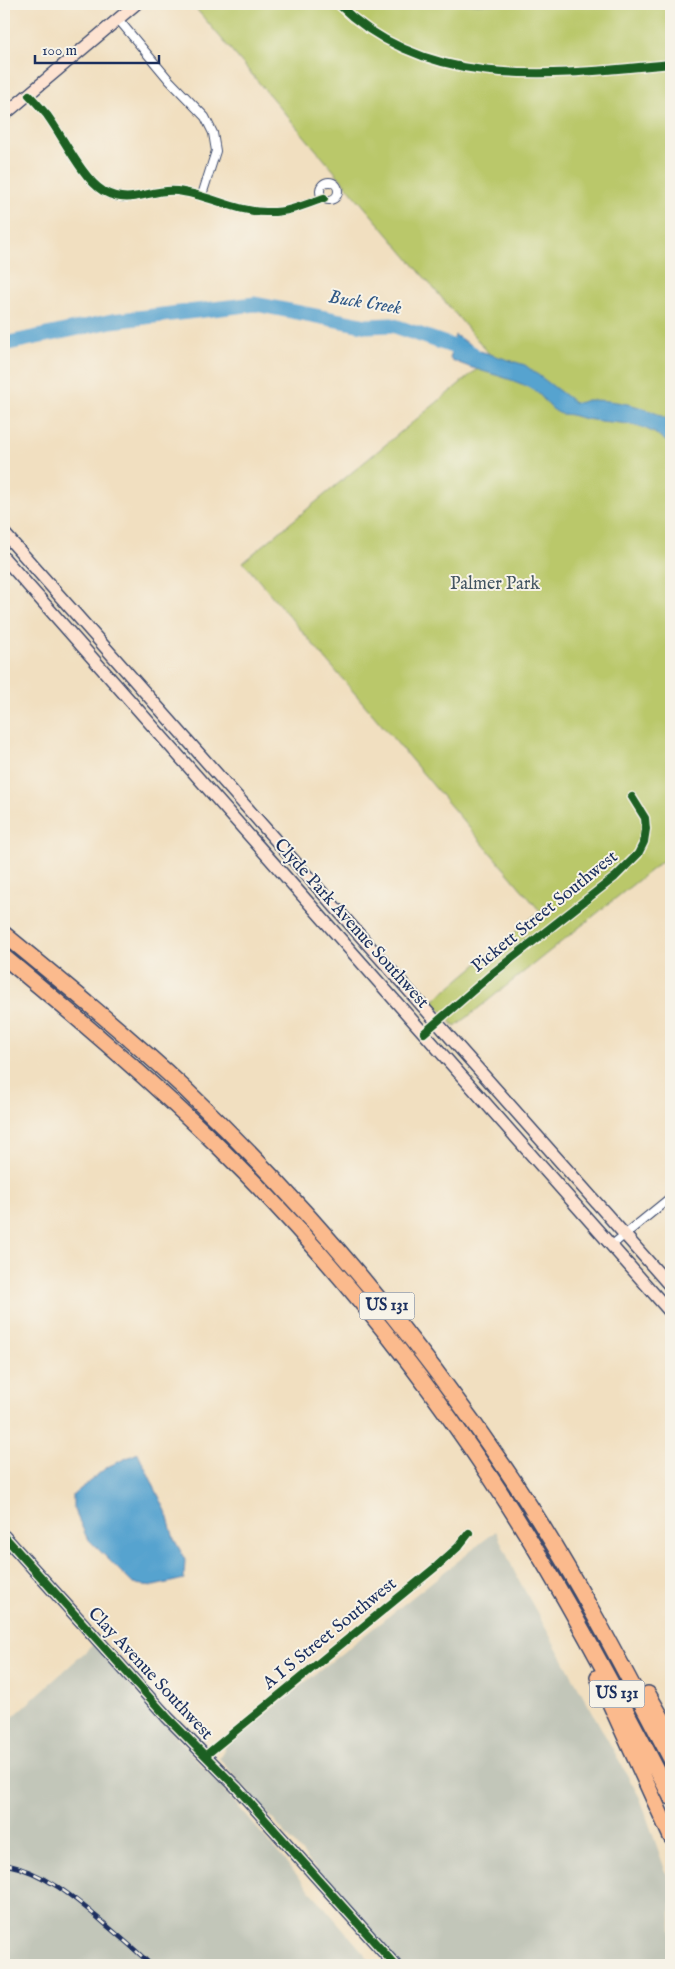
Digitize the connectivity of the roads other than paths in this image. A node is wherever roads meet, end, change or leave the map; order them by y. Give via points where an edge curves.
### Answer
1 (136, 4) edge
2 (338, 4) edge
3 (118, 19) junction
4 (671, 64) edge
5 (29, 95) junction
6 (4, 115) edge
7 (202, 195) junction
8 (324, 198) dead end
9 (4, 533) edge
10 (4, 558) edge
11 (80, 618) junction
12 (67, 629) junction
13 (229, 787) junction
14 (632, 797) dead end
15 (216, 798) junction
16 (4, 934) edge
17 (4, 957) edge
18 (382, 958) junction
19 (368, 970) junction
20 (437, 1022) junction
21 (424, 1033) junction
22 (671, 1197) edge
23 (626, 1234) junction
24 (612, 1245) junction
25 (671, 1287) edge
26 (671, 1313) edge
27 (469, 1533) dead end
28 (547, 1534) junction
29 (4, 1536) edge
30 (562, 1593) junction
31 (671, 1734) edge
32 (206, 1755) junction
33 (671, 1759) edge
34 (671, 1797) edge
35 (671, 1837) edge
36 (395, 1965) edge

1 - 3 main road
2 - 4 street via 353,19 395,45 458,66 486,71 554,74
3 - 5 main road
3 - 7 street via 205,116 213,133 216,151
5 - 6 main road
5 - 7 street via 46,114 89,178 102,190 119,198 175,191
7 - 8 street via 263,212 282,212
9 - 11 main road, Clyde Park Avenue Southwest
10 - 12 main road, Clyde Park Avenue Southwest
11 - 12 main road
11 - 13 main road, Clyde Park Avenue Southwest
12 - 15 main road, Clyde Park Avenue Southwest
13 - 15 main road
13 - 18 main road, Clyde Park Avenue Southwest
14 - 20 street, Pickett Street Southwest via 645,818 644,842 638,854 615,877 493,973
15 - 19 main road, Clyde Park Avenue Southwest
16 - 28 highway, US 131 via 175,1080 305,1211 427,1358
17 - 30 highway, US 131 via 169,1099 258,1186 315,1249 389,1338 464,1438
18 - 19 main road
18 - 20 main road, Clyde Park Avenue Southwest
19 - 21 main road, Clyde Park Avenue Southwest
20 - 21 street, Pickett Street Southwest
20 - 23 main road, Clyde Park Avenue Southwest
21 - 24 main road, Clyde Park Avenue Southwest
22 - 23 street
23 - 24 street
23 - 25 main road, Clyde Park Avenue Southwest
24 - 26 main road, Clyde Park Avenue Southwest
27 - 32 street, A I S Street Southwest via 437,1566
28 - 31 highway via 604,1621
28 - 33 highway, US 131 via 600,1624
29 - 32 main road, Clay Avenue Southwest via 170,1720
30 - 34 highway, US 131
30 - 35 highway
32 - 36 main road, Clay Avenue Southwest

